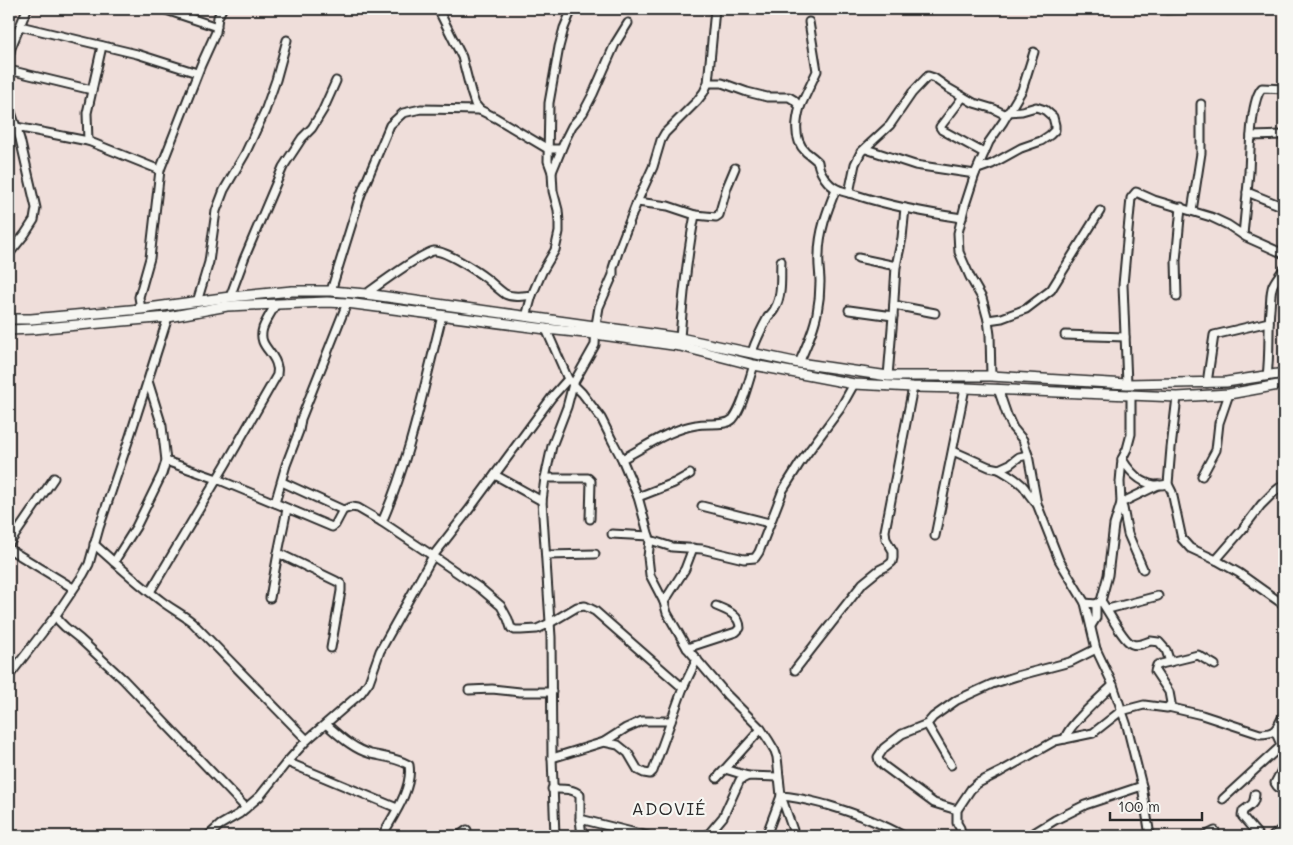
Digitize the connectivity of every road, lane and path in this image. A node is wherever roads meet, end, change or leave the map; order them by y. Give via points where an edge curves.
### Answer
1 (27, 9) edge
2 (163, 9) edge
3 (222, 9) edge
4 (439, 9) edge
5 (572, 9) edge
6 (715, 9) edge
7 (809, 22) dead end
8 (628, 23) dead end
9 (20, 26) junction
10 (217, 27) junction
11 (287, 40) dead end
12 (102, 46) junction
13 (1034, 52) dead end
14 (9, 57) edge
15 (9, 70) edge
16 (197, 73) junction
17 (336, 81) dead end
18 (708, 83) junction
19 (1284, 89) edge
20 (92, 90) junction
21 (963, 97) junction
22 (1201, 104) dead end
23 (9, 106) edge
24 (800, 107) junction
25 (480, 110) junction
26 (1007, 114) junction
27 (16, 127) junction
28 (1284, 135) edge
29 (1251, 136) junction
30 (88, 141) junction
31 (548, 149) junction
32 (866, 149) junction
33 (560, 150) junction
34 (984, 152) junction
35 (735, 168) dead end
36 (160, 170) junction
37 (976, 171) junction
38 (552, 172) junction
39 (836, 189) junction
40 (1247, 192) junction
41 (849, 193) junction
42 (637, 202) junction
43 (1181, 207) junction
44 (1284, 207) edge
45 (905, 208) junction
46 (1100, 211) dead end
47 (1192, 211) junction
48 (695, 215) junction
49 (962, 218) junction
50 (1243, 235) junction
51 (9, 254) edge
52 (1284, 254) edge
53 (858, 258) dead end
54 (781, 262) dead end
55 (896, 266) junction
56 (1284, 269) edge
57 (331, 291) junction
58 (366, 294) junction
59 (532, 295) junction
60 (230, 297) junction
61 (1177, 297) dead end
62 (197, 302) junction
63 (347, 303) junction
64 (276, 304) junction
65 (894, 305) junction
66 (140, 309) junction
67 (849, 310) dead end
68 (935, 313) dead end
69 (442, 316) junction
70 (893, 316) junction
71 (526, 317) junction
72 (168, 318) junction
73 (9, 319) edge
74 (988, 320) junction
75 (1269, 322) junction
76 (546, 329) junction
77 (9, 330) edge
78 (595, 330) junction
79 (1065, 335) dead end
80 (1124, 337) junction
81 (680, 338) junction
82 (752, 352) junction
83 (798, 363) junction
84 (754, 365) junction
85 (1284, 373) edge
86 (888, 376) junction
87 (991, 376) junction
88 (1268, 376) junction
89 (148, 381) junction
90 (571, 381) junction
91 (1207, 383) junction
92 (854, 384) junction
93 (1127, 384) junction
94 (1284, 384) edge
95 (913, 387) junction
96 (965, 388) junction
97 (998, 389) junction
98 (1229, 394) junction
99 (1131, 395) junction
100 (1177, 397) junction
101 (953, 451) junction
102 (1028, 455) junction
103 (622, 459) junction
104 (1122, 459) junction
105 (166, 461) junction
106 (999, 470) junction
107 (690, 474) dead end
108 (495, 475) junction
109 (1202, 476) dead end
110 (54, 478) dead end
111 (545, 478) junction
112 (217, 479) junction
113 (282, 482) junction
114 (1168, 484) junction
115 (1284, 484) edge
116 (1158, 485) junction
117 (638, 497) junction
118 (542, 501) junction
119 (274, 503) junction
120 (1121, 503) junction
121 (1037, 504) junction
122 (702, 506) dead end
123 (287, 508) junction
124 (343, 510) junction
125 (590, 518) dead end
126 (1116, 520) junction
127 (1126, 520) junction
128 (382, 522) junction
129 (770, 523) junction
130 (612, 534) dead end
131 (935, 536) dead end
132 (649, 538) junction
133 (9, 544) edge
134 (94, 544) junction
135 (693, 548) junction
136 (9, 549) edge
137 (278, 553) junction
138 (596, 554) dead end
139 (546, 555) junction
140 (433, 556) junction
141 (1216, 560) junction
142 (114, 562) junction
143 (1143, 569) dead end
144 (73, 588) junction
145 (150, 592) junction
146 (1158, 596) dead end
147 (270, 598) dead end
148 (664, 602) junction
149 (1085, 602) junction
150 (1099, 602) junction
151 (1284, 604) edge
152 (716, 606) dead end
153 (1108, 609) junction
154 (56, 615) junction
155 (550, 623) junction
156 (1091, 626) junction
157 (331, 648) dead end
158 (687, 648) junction
159 (1096, 649) junction
160 (697, 659) junction
161 (1170, 662) junction
162 (1215, 665) dead end
163 (795, 670) dead end
164 (9, 676) edge
165 (1113, 685) junction
166 (683, 688) junction
167 (469, 690) dead end
168 (552, 692) junction
169 (1168, 707) junction
170 (1121, 711) junction
171 (1284, 714) edge
172 (671, 721) junction
173 (326, 724) junction
174 (927, 724) junction
175 (760, 729) junction
176 (1275, 731) junction
177 (1065, 739) junction
178 (307, 740) junction
179 (604, 742) junction
180 (1283, 748) edge
181 (552, 758) junction
182 (287, 762) junction
183 (951, 764) dead end
184 (1284, 766) edge
185 (725, 769) junction
186 (748, 776) junction
187 (778, 777) junction
188 (717, 778) dead end
189 (1142, 786) junction
190 (552, 788) junction
191 (1284, 792) edge
192 (1255, 794) dead end
193 (780, 796) junction
194 (1223, 799) dead end
195 (246, 808) junction
196 (397, 808) junction
197 (957, 810) junction
198 (580, 819) junction
199 (1284, 827) edge
200 (467, 830) dead end
201 (1215, 831) dead end
202 (794, 835) edge
203 (208, 836) edge
204 (382, 836) edge
205 (459, 836) edge
206 (555, 836) edge
207 (582, 836) edge
208 (648, 836) edge
209 (707, 836) edge
210 (766, 836) edge
211 (904, 836) edge
212 (962, 836) edge
213 (1029, 836) edge
214 (1150, 836) edge
215 (1205, 836) edge
216 (1259, 836) edge
217 (1273, 836) edge

1 - 9 street
2 - 10 street
3 - 10 street
4 - 25 street via 462,58 473,98
5 - 31 street via 550,88
6 - 18 street
7 - 24 street via 817,71
8 - 33 street via 584,113 572,126
9 - 12 street
9 - 14 street
10 - 16 street
11 - 62 street via 265,111 216,212 209,262
12 - 16 street
12 - 20 street
13 - 26 street via 1022,90
15 - 20 street
16 - 36 street
17 - 60 street via 312,128 283,167
18 - 24 street via 722,83 767,97 789,97
18 - 42 street via 697,102 665,133
19 - 29 street via 1260,90
20 - 30 street via 87,113
21 - 26 street
21 - 32 street via 928,76 890,125
21 - 34 street via 940,127
22 - 47 street via 1201,153
23 - 27 street
24 - 39 street via 796,126 799,144 818,162 822,176
25 - 31 street
25 - 57 street via 421,109 403,113 390,125 361,194
26 - 34 street
26 - 37 street via 1036,107 1045,110 1054,117 1055,130 1042,141
27 - 30 street
27 - 51 street via 36,214
28 - 29 street
29 - 40 street
30 - 36 street
31 - 33 street
31 - 38 street
32 - 37 street via 915,165
32 - 41 street via 855,164
33 - 38 street
34 - 37 street
35 - 48 street via 719,215
36 - 66 street via 150,258 139,297
37 - 49 street
38 - 59 street via 559,232 555,250
39 - 41 street
39 - 83 street via 821,234 817,315
40 - 44 street
40 - 50 street
41 - 45 street
42 - 48 street via 668,206
42 - 78 street via 599,307
43 - 47 street
43 - 61 street via 1176,261
43 - 80 street via 1136,192 1131,198 1123,284
45 - 49 street
45 - 55 street
46 - 74 street via 1051,290 1026,309
47 - 50 street via 1211,216
48 - 81 street
49 - 74 street via 958,233 959,252 982,298
50 - 52 street
53 - 55 street
54 - 82 street via 776,307
55 - 65 street
56 - 75 street via 1273,286
57 - 58 street
57 - 60 street
58 - 59 street via 416,260 439,251 487,279 505,294
58 - 71 street
59 - 71 street
60 - 62 street
62 - 66 street
63 - 64 street
63 - 69 street
63 - 113 street via 301,418
64 - 72 street via 227,306
64 - 112 street via 263,328 262,339 277,366 277,375
65 - 68 street
65 - 70 street
66 - 73 street
67 - 70 street
69 - 76 street
69 - 128 street via 422,403 394,496
70 - 86 street
71 - 78 street
72 - 77 street
72 - 89 street
74 - 87 street
75 - 88 street
75 - 91 street via 1214,335
76 - 78 street
76 - 90 street
78 - 81 street
78 - 84 street via 680,346
78 - 90 street via 594,345
79 - 80 street
80 - 93 street
81 - 82 street
82 - 83 street
83 - 86 street
84 - 92 street
84 - 103 street via 732,420 696,424
85 - 88 street
86 - 87 street
87 - 93 street
88 - 91 street
89 - 105 street via 162,426
89 - 134 street
90 - 103 street via 602,418
90 - 108 street via 552,397
90 - 111 street via 567,407 552,446
91 - 93 street
92 - 95 street
92 - 129 street via 783,490
94 - 98 street
95 - 96 street
95 - 163 street via 885,531 893,551 892,562 863,583
96 - 97 street
96 - 101 street
97 - 99 street
97 - 102 street via 1007,415 1023,440
98 - 100 street
98 - 109 street via 1219,423 1216,450
99 - 100 street
99 - 104 street via 1132,434
100 - 114 street
101 - 106 street
101 - 131 street
102 - 106 street
102 - 121 street
103 - 117 street
104 - 116 street via 1135,477
104 - 120 street
105 - 112 street
105 - 142 street via 136,527
106 - 121 street via 1016,479
107 - 117 street
108 - 118 street
108 - 140 street
110 - 133 street
111 - 118 street
111 - 125 street via 588,478
112 - 119 street
112 - 145 street
113 - 119 street
113 - 124 street
114 - 116 street
114 - 141 street via 1182,539 1190,548
115 - 141 street via 1261,505
116 - 120 street
117 - 132 street
118 - 139 street
119 - 123 street
120 - 126 street
120 - 127 street
121 - 149 street via 1058,560
122 - 129 street
123 - 124 street via 332,527
123 - 137 street
124 - 128 street via 358,508
126 - 127 street
126 - 150 street via 1108,575
127 - 143 street via 1128,534
128 - 140 street
129 - 135 street via 755,558 744,559
130 - 132 street
132 - 135 street via 672,547
132 - 148 street via 650,574
134 - 142 street
134 - 144 street via 89,564
135 - 148 street via 685,569
136 - 144 street
137 - 147 street
137 - 157 street via 341,584
138 - 139 street
139 - 155 street
140 - 155 street via 501,606 514,630 537,629
140 - 173 street via 380,651 362,693
141 - 151 street
142 - 145 street
144 - 154 street
145 - 178 street via 192,622
146 - 153 street
148 - 158 street
149 - 150 street
149 - 156 street
150 - 153 street
150 - 156 street
152 - 158 street via 732,613 740,628
153 - 161 street via 1126,640 1142,645 1160,642
154 - 164 street
154 - 195 street via 123,679
155 - 166 street via 577,607 585,606 595,611
155 - 168 street
156 - 159 street
158 - 160 street
159 - 165 street
159 - 174 street via 1070,662 1017,676 969,694
160 - 166 street
160 - 175 street
161 - 162 street via 1198,654
161 - 169 street via 1157,665 1155,669 1169,692 1171,703
165 - 170 street
165 - 177 street via 1075,723
166 - 172 street
167 - 168 street
168 - 181 street
169 - 170 street via 1144,705
169 - 176 street via 1260,734
170 - 177 street via 1093,733
170 - 189 street
171 - 176 street
172 - 179 street via 642,721
172 - 179 street via 650,774 638,770 628,753 618,746
173 - 178 street
173 - 196 street via 358,749 409,765 409,783
174 - 183 street
174 - 197 street via 902,734 884,748 878,756 879,761 934,803
175 - 185 street
175 - 187 street via 777,757
176 - 180 street
177 - 197 street via 1048,744 978,783
178 - 182 street
179 - 181 street
180 - 194 street
181 - 190 street
182 - 195 street
182 - 196 street
184 - 191 street via 1275,783
185 - 186 street
185 - 188 street
186 - 187 street
186 - 209 street via 740,780 723,817
187 - 193 street
189 - 213 street via 1085,805
189 - 214 street
190 - 198 street via 576,791 580,795
190 - 206 street
192 - 216 street via 1252,805 1242,811 1242,816
193 - 202 street
193 - 210 street
193 - 211 street via 798,797 852,812
195 - 203 street
196 - 204 street
197 - 212 street
198 - 207 street
198 - 208 street
199 - 217 street
200 - 205 street
201 - 215 street

